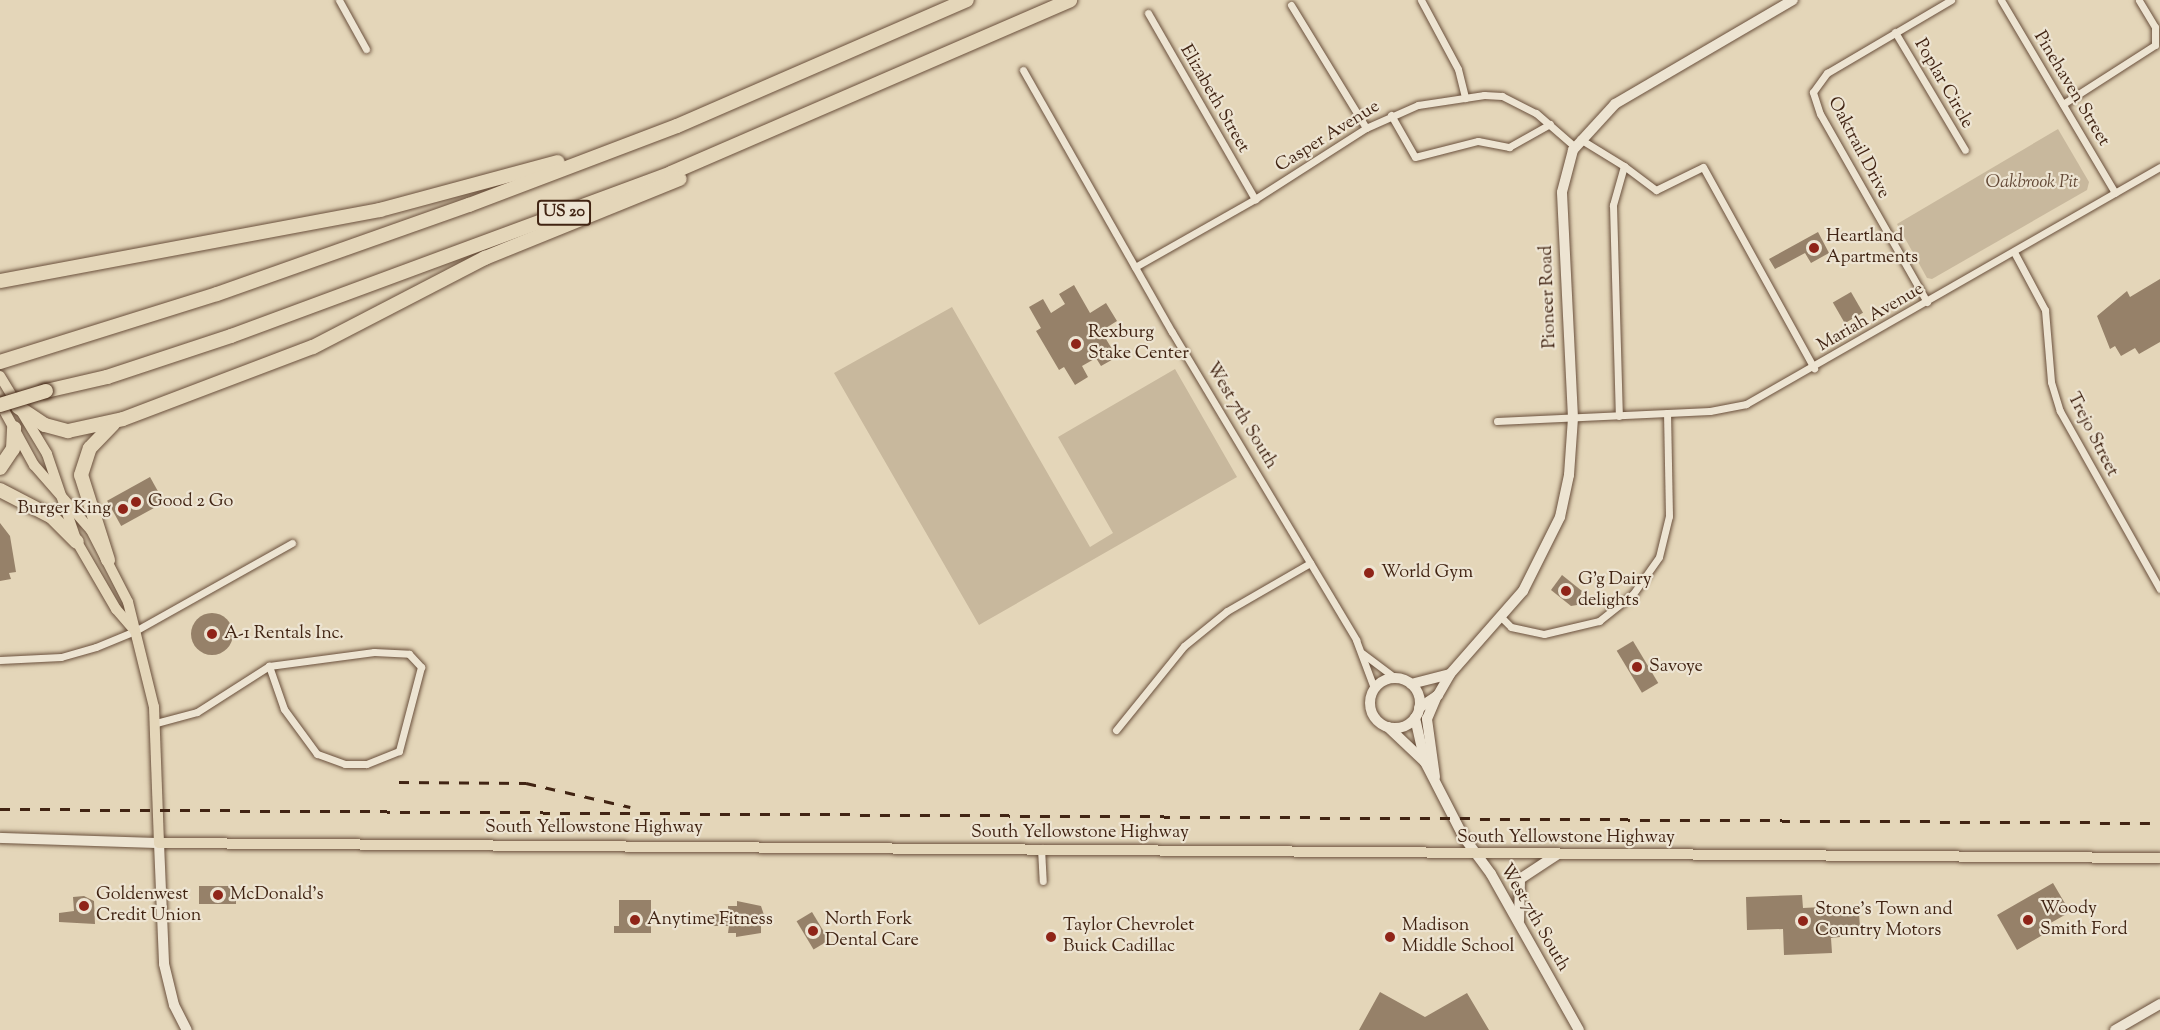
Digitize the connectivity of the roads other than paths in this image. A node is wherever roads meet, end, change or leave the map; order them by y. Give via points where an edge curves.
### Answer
1 (339, 0) edge
2 (967, 0) edge
3 (1070, 0) edge
4 (1420, 0) edge
5 (1793, 0) edge
6 (1951, 0) edge
7 (2001, 0) edge
8 (2139, 0) edge
9 (1291, 5) dead end
10 (1148, 13) dead end
11 (1895, 32) junction
12 (366, 49) dead end
13 (1023, 70) dead end
14 (1465, 98) junction
15 (2063, 104) junction
16 (833, 105) junction
17 (1391, 115) junction
18 (1550, 124) junction
19 (677, 126) junction
20 (1366, 128) junction
21 (1578, 143) junction
22 (1965, 150) dead end
23 (1624, 166) junction
24 (2160, 167) edge
25 (2115, 193) junction
26 (1255, 199) junction
27 (2014, 252) junction
28 (1135, 267) junction
29 (21, 279) junction
30 (0, 281) edge
31 (0, 291) edge
32 (1927, 302) junction
33 (0, 362) edge
34 (1814, 368) junction
35 (0, 376) edge
36 (0, 404) edge
37 (18, 407) junction
38 (1667, 413) junction
39 (1619, 416) junction
40 (1573, 418) junction
41 (123, 419) junction
42 (1497, 421) dead end
43 (14, 428) junction
44 (0, 468) edge
45 (0, 490) edge
46 (59, 494) junction
47 (76, 542) junction
48 (292, 543) dead end
49 (108, 560) junction
50 (1310, 563) junction
51 (2160, 589) edge
52 (1502, 617) junction
53 (135, 631) junction
54 (1362, 652) junction
55 (0, 660) edge
56 (269, 666) junction
57 (1450, 674) junction
58 (1394, 677) junction
59 (1411, 684) junction
60 (1374, 688) junction
61 (1438, 695) junction
62 (1417, 713) junction
63 (156, 723) junction
64 (1388, 727) junction
65 (1116, 730) dead end
66 (1425, 762) junction
67 (1435, 777) junction
68 (0, 838) edge
69 (159, 843) junction
70 (1041, 848) junction
71 (1477, 854) junction
72 (1558, 854) junction
73 (2160, 858) edge
74 (1042, 881) dead end
75 (1520, 927) junction
76 (2160, 1004) edge
77 (187, 1030) edge
78 (1579, 1030) edge
79 (2115, 1030) edge

1 - 12 street
2 - 19 highway, US 20
3 - 16 highway, US 20
4 - 14 street via 1458,69
5 - 21 street, Pioneer Road via 1632,93 1597,119
6 - 11 street, Oaktrail Drive
7 - 15 street, Pinehaven Street
8 - 15 street via 2155,27 2155,45
9 - 20 street
10 - 26 street, Elizabeth Street
11 - 22 street, Poplar Circle
11 - 32 street, Oaktrail Drive via 1827,73 1813,92 1820,114
13 - 28 street, West 7th South
14 - 17 street, Casper Avenue
14 - 18 street, Casper Avenue via 1502,96
15 - 25 street, Pinehaven Street
16 - 36 highway, US 20, bridge via 671,173 231,336 106,377
16 - 41 highway via 688,176 485,258 313,347
17 - 18 street via 1415,157 1478,141 1509,147
17 - 20 street, Casper Avenue
18 - 21 street, Casper Avenue
19 - 29 highway via 409,203
19 - 33 highway, US 20 via 301,265
20 - 26 street, Casper Avenue
21 - 23 street, Casper Avenue
21 - 40 street, Pioneer Road via 1562,192
23 - 34 street, Casper Avenue via 1656,190 1703,166
23 - 39 street via 1612,205
24 - 25 street, Mariah Avenue
25 - 27 street, Mariah Avenue
26 - 28 street, Casper Avenue
27 - 32 street, Mariah Avenue
27 - 51 street, Trejo Street via 2045,310 2051,382 2060,411
28 - 50 street, West 7th South
29 - 30 highway
29 - 31 highway
32 - 34 street, Mariah Avenue
34 - 38 street, Mariah Avenue via 1746,404
35 - 37 main road
36 - 43 main road
37 - 41 highway via 45,425 68,431
37 - 46 main road via 47,454
38 - 39 street, Mariah Avenue
38 - 52 street via 1669,516 1659,557 1633,594 1599,621 1545,634 1511,627
39 - 40 street, Mariah Avenue
40 - 42 street, Mariah Avenue
40 - 52 street, Pioneer Road via 1569,475 1554,535 1534,574
41 - 49 highway via 94,441 82,468 84,496
43 - 44 highway via 13,449
43 - 46 main road via 34,465
45 - 47 highway via 52,517
46 - 47 main road
46 - 49 main road via 86,522
47 - 53 main road via 116,609
48 - 53 street
49 - 53 main road via 128,602
50 - 54 street, West 7th South
50 - 65 street via 1227,611 1184,646
52 - 57 street, Pioneer Road
53 - 55 street via 61,657
53 - 63 main road
54 - 58 street, West 7th South
54 - 60 street, West 7th South
56 - 56 street via 374,652 409,654 421,667 399,751 366,764 345,764 317,754 284,709
56 - 63 street via 197,712
57 - 59 street
57 - 61 street, Pioneer Road
58 - 59 street
58 - 60 street
59 - 62 street via 1419,695
60 - 64 street via 1372,714
61 - 62 street, Pioneer Road
61 - 67 street via 1427,719
62 - 64 street via 1401,727
62 - 66 street, West 7th South
63 - 69 main road
64 - 66 street, West 7th South
66 - 67 street, West 7th South
67 - 71 street, West 7th South
68 - 69 street, South Yellowstone Highway
69 - 70 main road, South Yellowstone Highway
69 - 77 street via 164,964 174,1005
70 - 71 main road, South Yellowstone Highway
70 - 74 street
71 - 72 main road, South Yellowstone Highway
71 - 75 street, West 7th South
72 - 73 main road, South Yellowstone Highway
72 - 75 street via 1520,879
75 - 78 street, West 7th South
76 - 79 street

